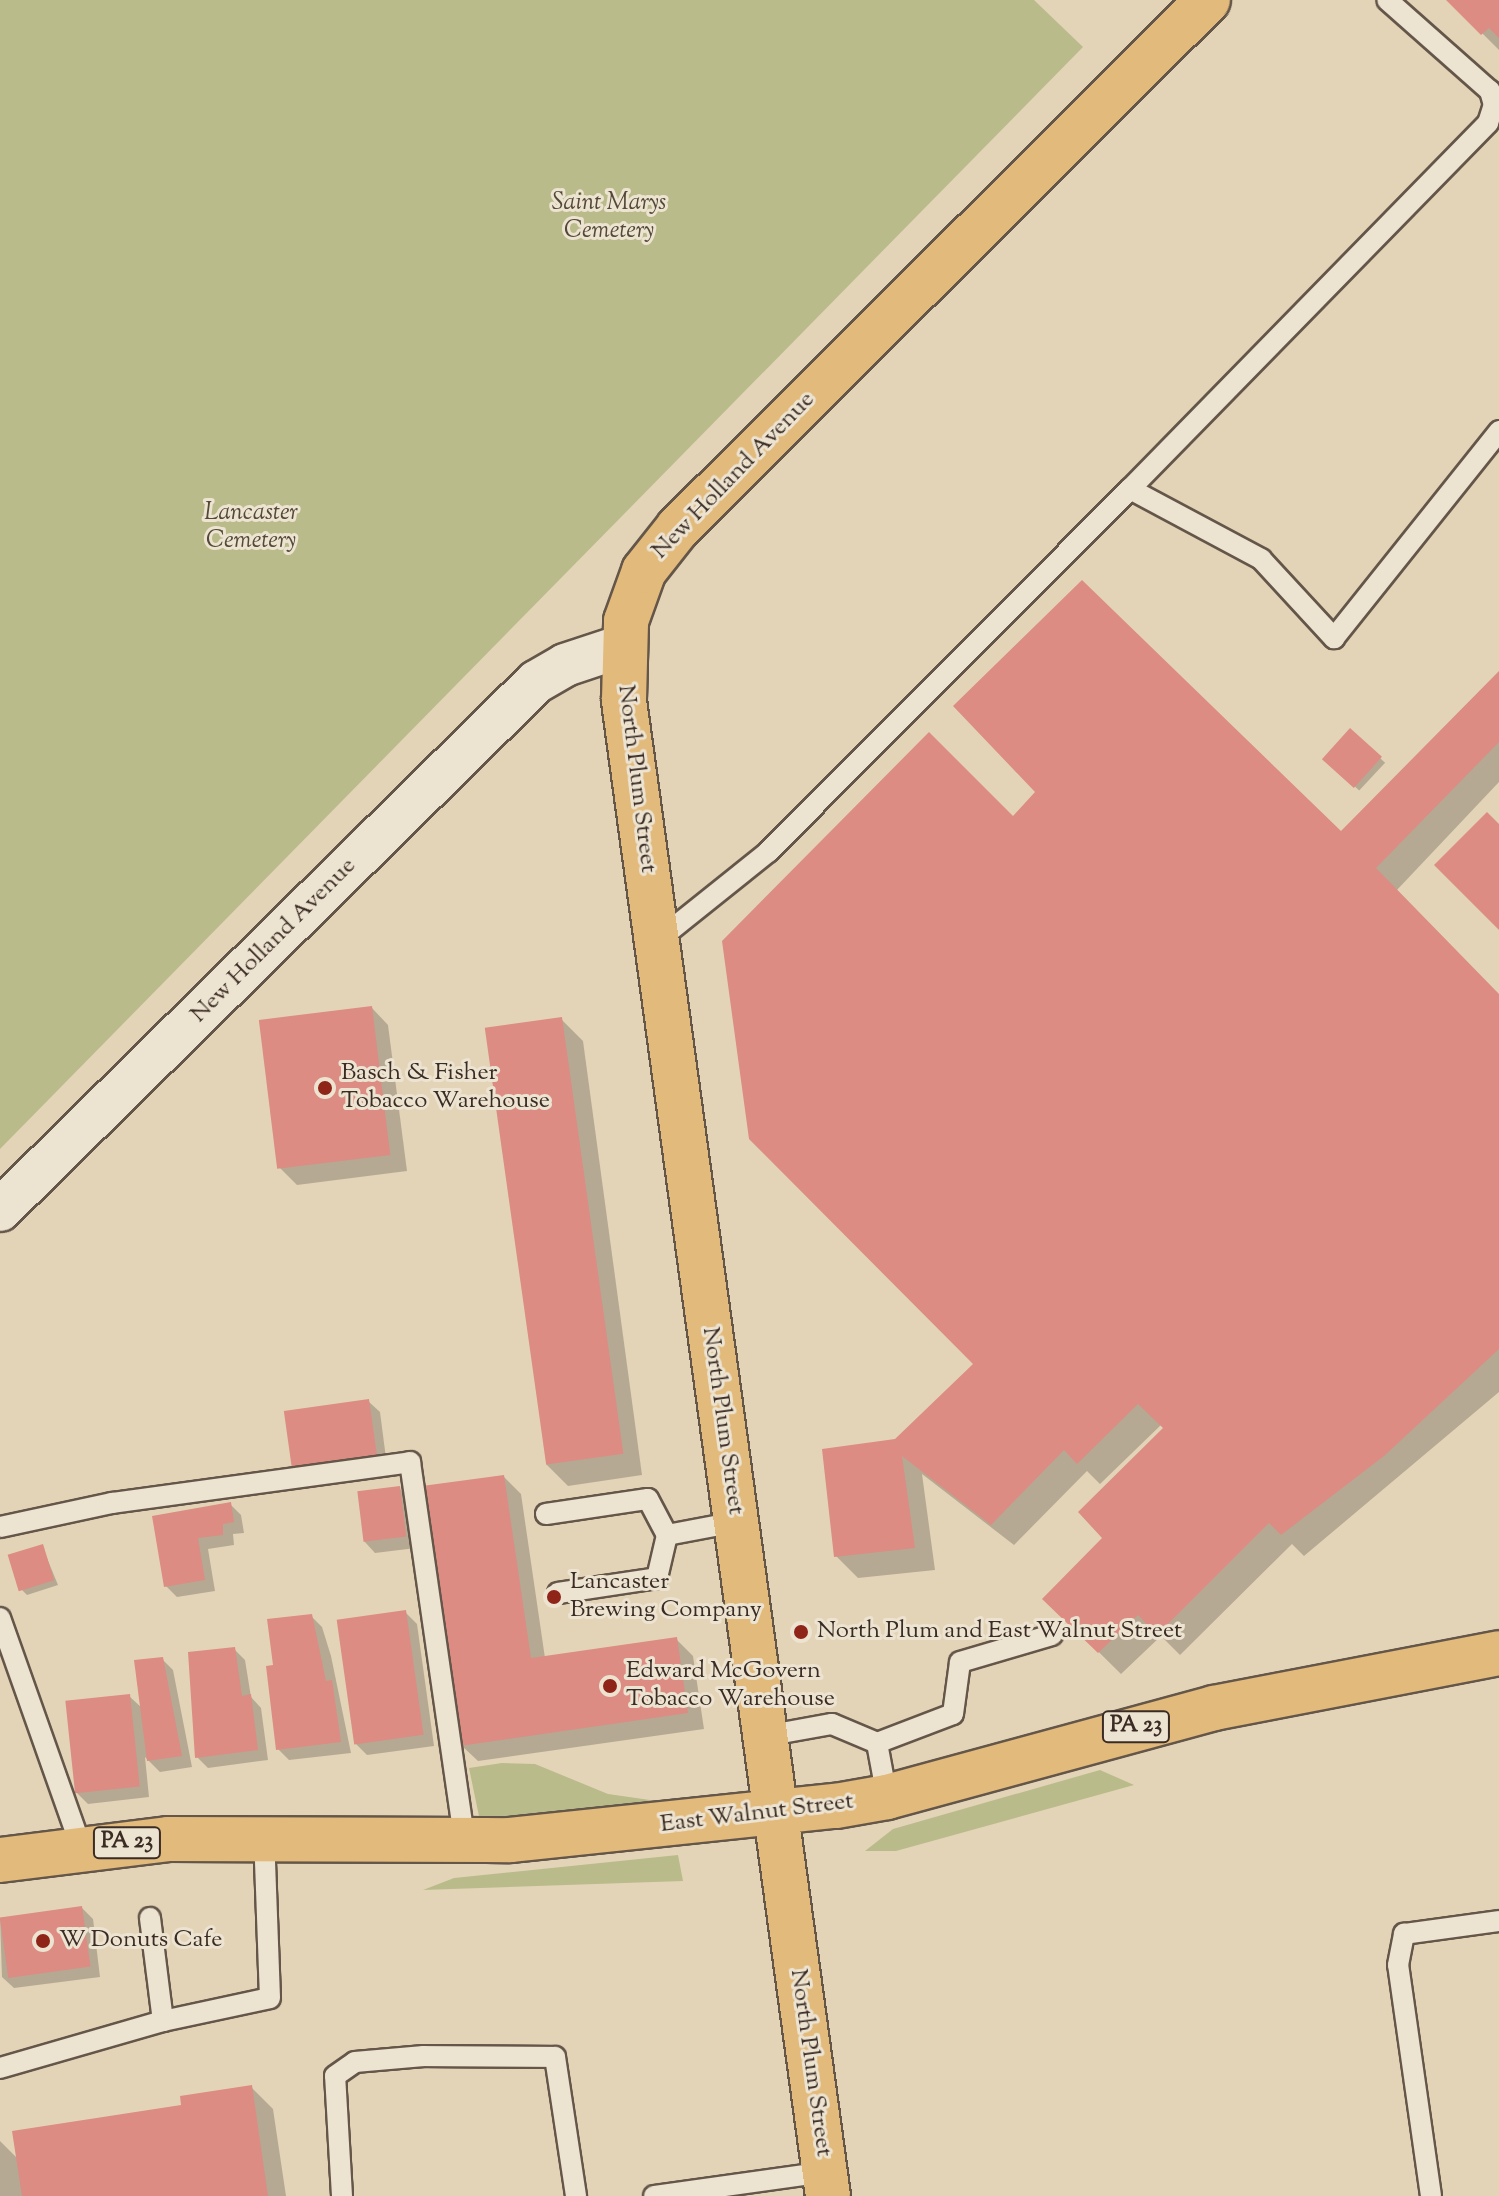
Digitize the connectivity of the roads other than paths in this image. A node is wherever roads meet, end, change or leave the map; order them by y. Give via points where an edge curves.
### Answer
1 (1208, 0) edge
2 (1387, 0) edge
3 (1497, 107) edge
4 (1499, 431) edge
5 (1130, 489) junction
6 (622, 646) junction
7 (657, 941) junction
8 (0, 1210) edge
9 (546, 1514) dead end
10 (736, 1522) junction
11 (0, 1527) edge
12 (667, 1535) junction
13 (558, 1593) dead end
14 (0, 1618) edge
15 (1052, 1635) dead end
16 (1499, 1653) edge
17 (765, 1736) junction
18 (877, 1743) junction
19 (887, 1797) junction
20 (776, 1813) junction
21 (264, 1837) junction
22 (465, 1842) junction
23 (82, 1849) junction
24 (0, 1860) edge
25 (150, 1918) dead end
26 (1499, 1921) edge
27 (163, 2021) junction
28 (0, 2068) edge
29 (826, 2184) edge
30 (342, 2196) edge
31 (576, 2196) edge
32 (654, 2196) edge
33 (1431, 2196) edge

1 - 6 main road, New Holland Avenue via 678,528 644,571 632,596
2 - 3 lane via 1490,91
3 - 5 lane via 1488,123
4 - 5 lane via 1334,638 1261,559
5 - 7 lane via 768,852
6 - 7 main road, North Plum Street via 624,700
6 - 8 street, New Holland Avenue via 565,665 536,682
7 - 10 main road, North Plum Street
9 - 12 lane via 648,1499
10 - 12 lane
10 - 17 main road, North Plum Street
11 - 22 lane via 112,1503 410,1462
12 - 13 lane via 657,1578
14 - 23 lane
15 - 18 lane via 960,1662 953,1714
16 - 19 main road, East Walnut Street / PA 23 via 1214,1708
17 - 18 lane via 832,1724
17 - 20 main road, North Plum Street
18 - 19 lane
19 - 20 main road, East Walnut Street / PA 23
20 - 22 main road, East Walnut Street / PA 23
20 - 29 main road, North Plum Street
21 - 22 main road, East Walnut Street / PA 23
21 - 23 main road, East Walnut Street / PA 23 via 168,1839
21 - 27 lane via 270,1998
23 - 24 main road, East Walnut Street / PA 23
25 - 27 lane
26 - 33 lane via 1404,1934 1398,1965
27 - 28 lane
29 - 32 lane
30 - 31 lane via 335,2076 355,2062 424,2056 555,2057

